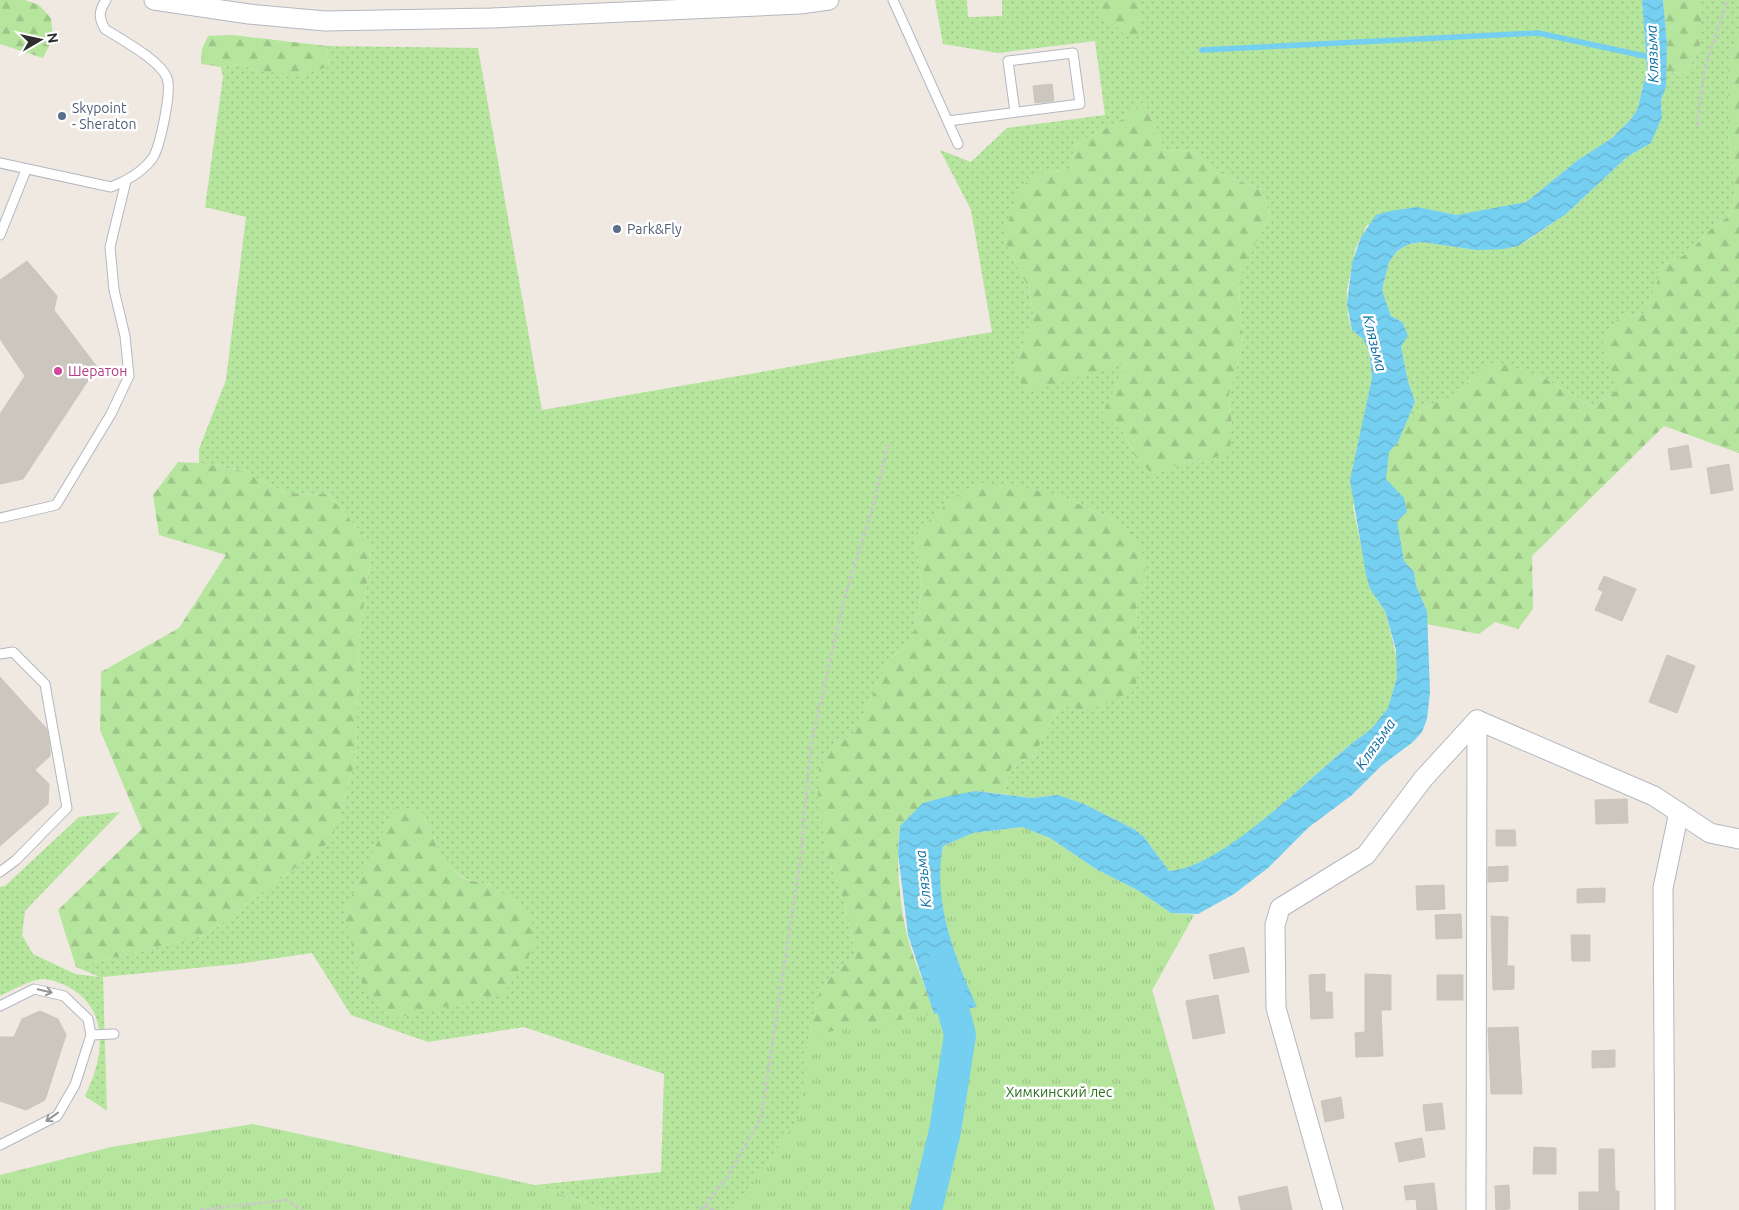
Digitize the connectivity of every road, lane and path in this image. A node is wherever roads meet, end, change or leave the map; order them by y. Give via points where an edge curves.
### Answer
1 (106, 0) edge
2 (154, 0) edge
3 (829, 0) edge
4 (893, 0) edge
5 (1728, 0) edge
6 (1015, 112) junction
7 (948, 121) junction
8 (1696, 126) dead end
9 (958, 144) dead end
10 (0, 164) edge
11 (26, 170) junction
12 (126, 181) junction
13 (0, 235) edge
14 (888, 446) dead end
15 (0, 518) edge
16 (0, 654) edge
17 (1477, 720) junction
18 (1679, 812) junction
19 (1739, 839) edge
20 (0, 872) edge
21 (0, 1006) edge
22 (114, 1034) dead end
23 (91, 1035) junction
24 (0, 1146) edge
25 (704, 1206) junction
26 (200, 1210) edge
27 (302, 1210) edge
28 (701, 1210) edge
29 (714, 1210) edge
30 (1333, 1210) edge
31 (1476, 1210) edge
32 (1665, 1210) edge

1 - 12 lane via 100,10 100,20 105,28 159,65 167,78 170,94 152,159
2 - 3 street via 325,21 491,18
4 - 7 lane
5 - 8 path via 1706,67
6 - 6 lane via 1008,61 1073,53 1080,104
6 - 7 lane
7 - 9 lane
10 - 11 lane
11 - 12 lane via 111,187
11 - 13 lane
12 - 15 lane via 110,247 129,376 111,414 56,505
14 - 25 path via 844,600 811,746 800,862 762,1118 726,1179
16 - 20 lane via 13,652 45,684 67,808
17 - 18 street via 1654,796
17 - 30 street via 1422,780 1366,855 1280,908 1274,925 1276,1008
17 - 31 street
18 - 19 street via 1710,833
18 - 32 street via 1663,888
21 -> 23 lane via 34,989 64,996 88,1019
22 - 23 lane
23 -> 24 lane via 75,1085 57,1116
25 - 28 path
25 - 29 path
26 - 27 path via 287,1200

